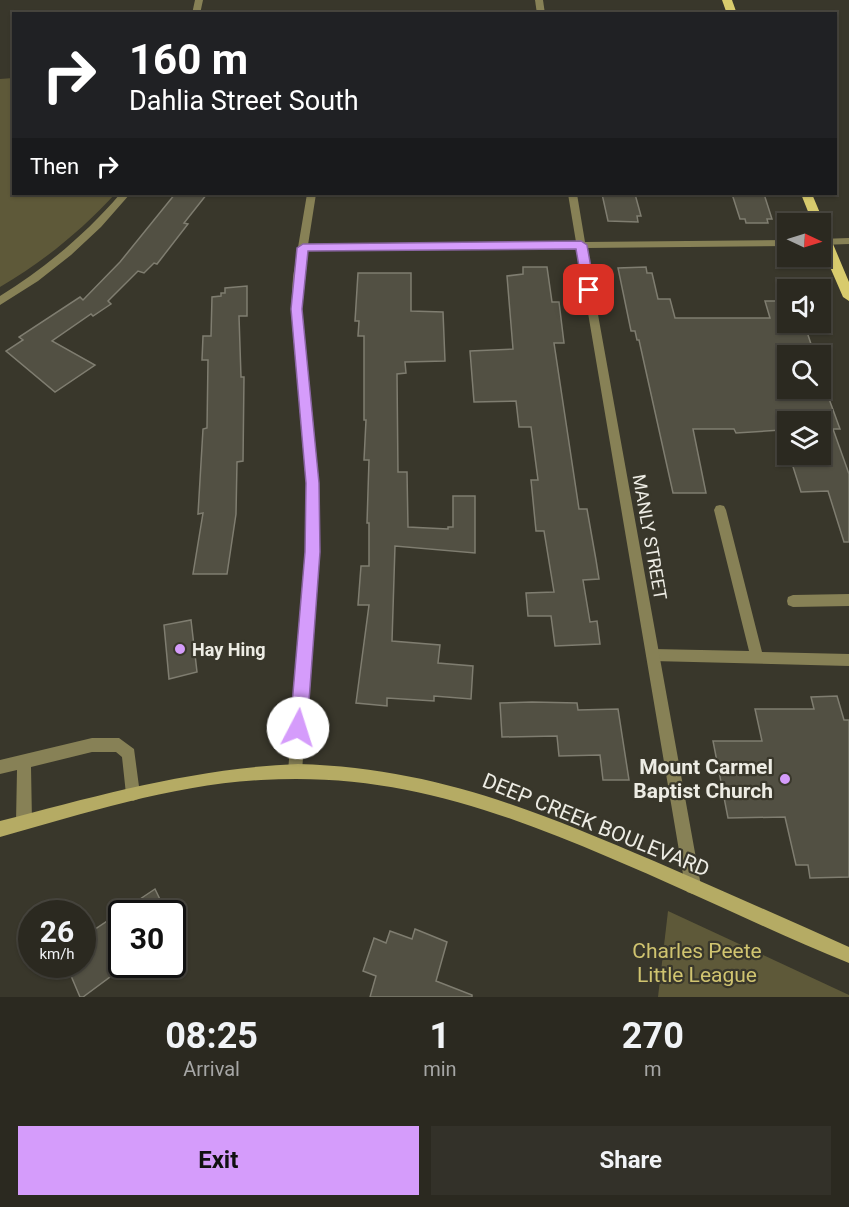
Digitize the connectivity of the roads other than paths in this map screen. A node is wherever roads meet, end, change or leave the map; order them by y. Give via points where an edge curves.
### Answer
1 (124, 195) edge
2 (311, 195) edge
3 (572, 195) edge
4 (806, 195) edge
5 (814, 213) edge
6 (849, 241) edge
7 (831, 242) edge
8 (777, 243) edge
9 (581, 245) junction
10 (303, 248) junction
11 (831, 257) edge
12 (849, 297) edge
13 (0, 301) edge
14 (720, 510) dead end
15 (849, 600) edge
16 (793, 601) dead end
17 (653, 655) junction
18 (757, 657) junction
19 (849, 660) edge
20 (24, 761) junction
21 (0, 767) edge
22 (295, 771) junction
23 (133, 794) junction
24 (24, 822) junction
25 (0, 829) edge
26 (693, 886) junction
27 (849, 955) edge

1 - 13 street via 49,267
2 - 10 street
3 - 9 street, MANLY STREET
4 - 5 main road
6 - 7 street
8 - 9 street
9 - 10 street
9 - 17 street, MANLY STREET
10 - 22 street via 297,309 312,483 313,552
11 - 12 main road
14 - 18 street
15 - 16 street
17 - 18 street
17 - 26 street, MANLY STREET
18 - 19 street
20 - 21 street
20 - 23 street via 92,745 119,746 129,754
20 - 24 street
22 - 23 street, DEEP CREEK BOULEVARD via 209,779
22 - 26 street, DEEP CREEK BOULEVARD via 400,781 457,793 528,816
23 - 24 street, DEEP CREEK BOULEVARD
24 - 25 street, DEEP CREEK BOULEVARD
26 - 27 street, DEEP CREEK BOULEVARD

